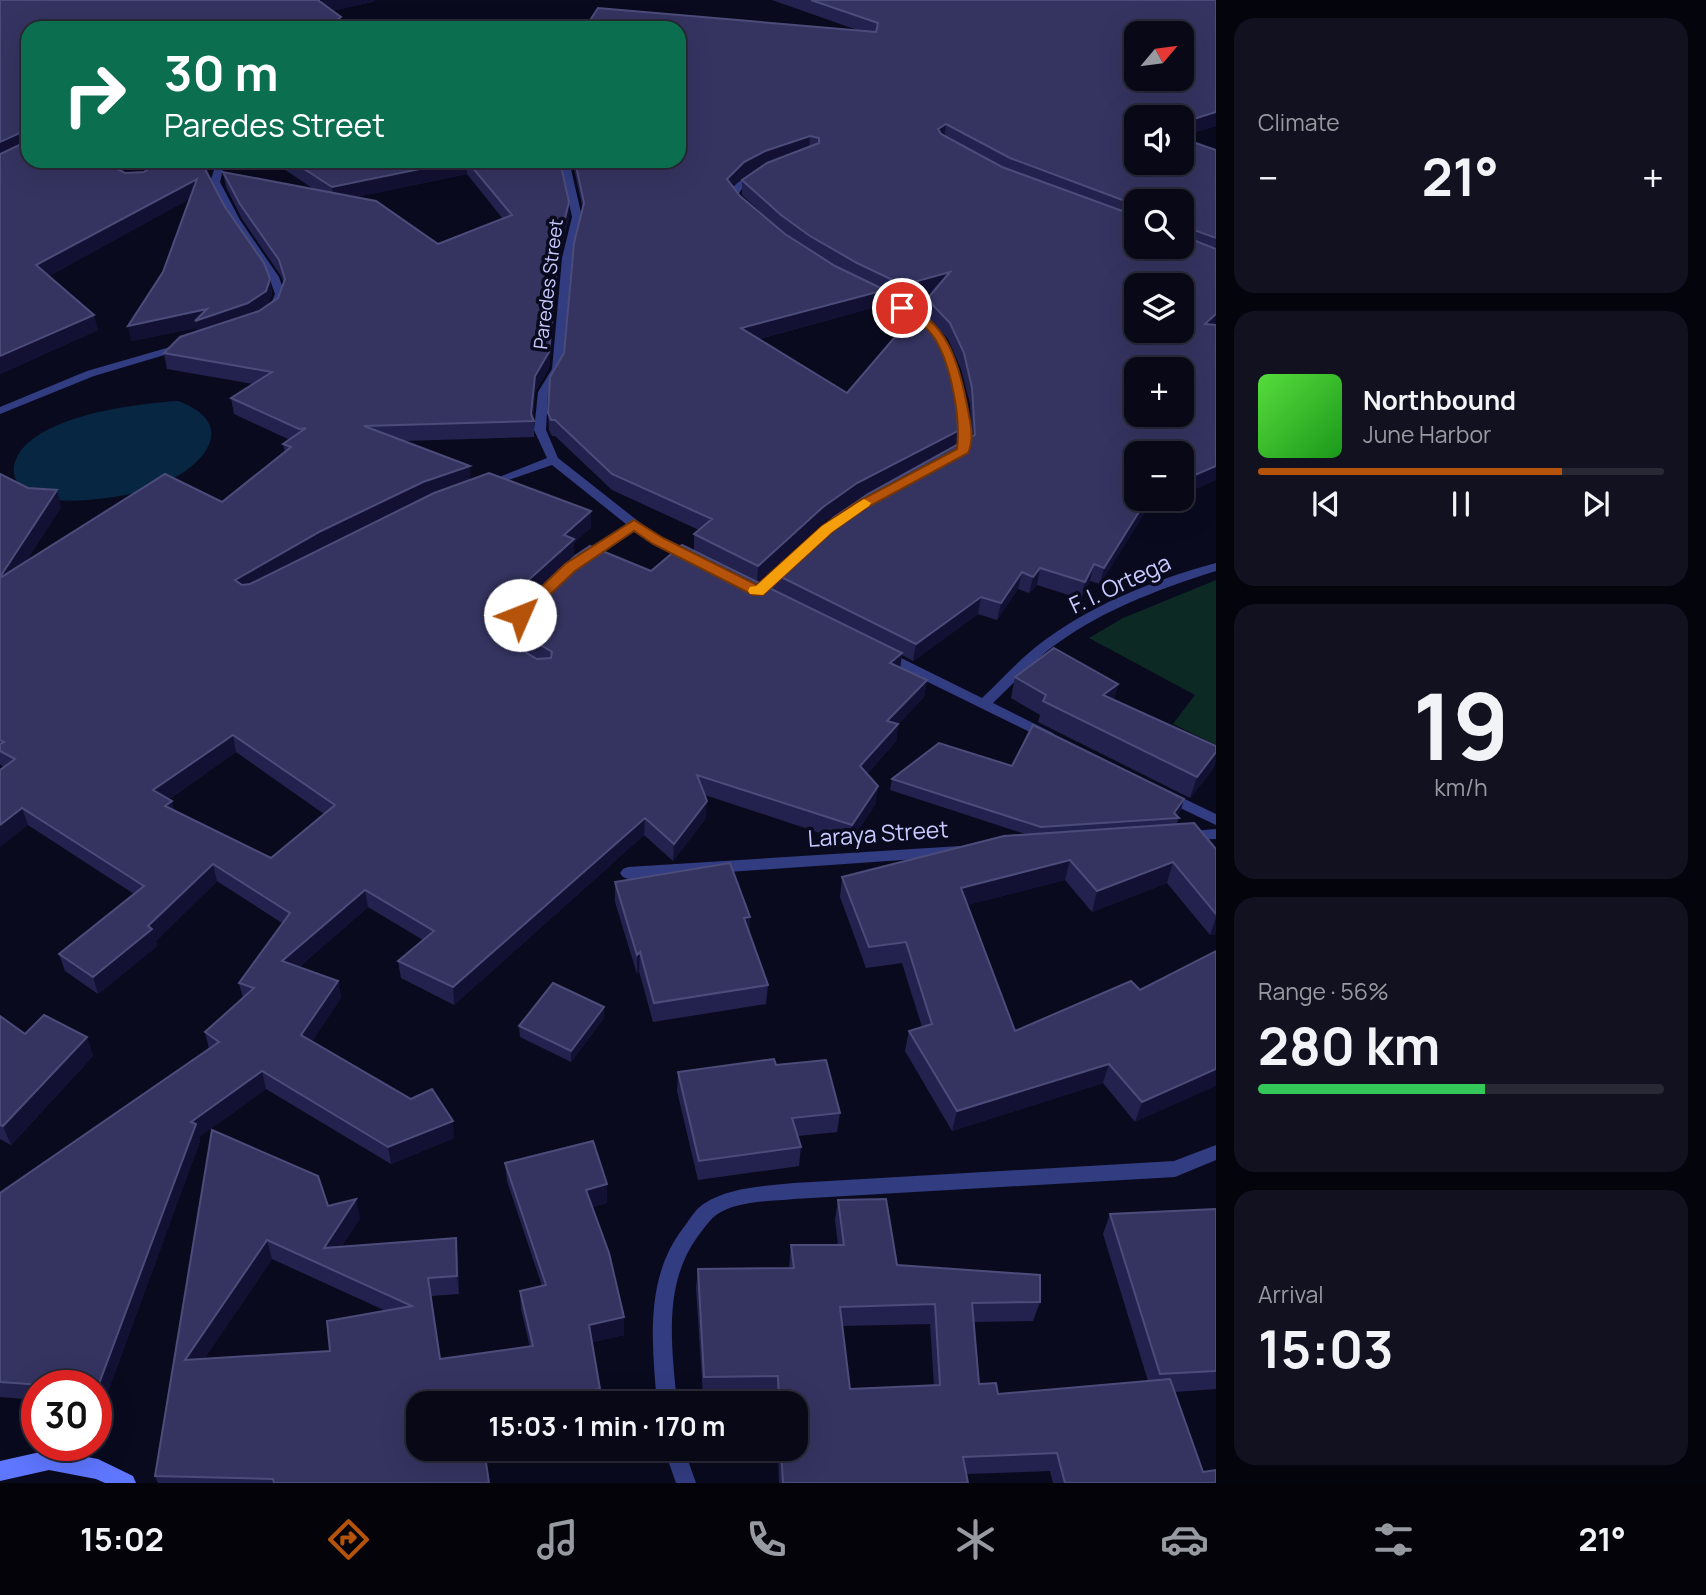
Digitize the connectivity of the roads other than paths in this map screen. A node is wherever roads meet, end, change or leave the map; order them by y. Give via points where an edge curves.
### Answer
1 (117, 168) edge
2 (219, 168) edge
3 (566, 168) edge
4 (776, 169) edge
5 (134, 184) edge
6 (752, 213) edge
7 (852, 285) edge
8 (266, 316) edge
9 (190, 345) edge
10 (0, 411) edge
11 (553, 460) junction
12 (949, 460) edge
13 (467, 491) edge
14 (634, 524) junction
15 (797, 555) edge
16 (702, 564) edge
17 (1216, 567) edge
18 (570, 568) edge
19 (758, 592) edge
20 (532, 604) edge
21 (865, 645) edge
22 (534, 665) edge
23 (984, 704) junction
24 (1058, 741) edge
25 (1155, 790) edge
26 (1216, 820) edge
27 (1216, 834) edge
28 (1175, 837) edge
29 (970, 850) edge
30 (628, 873) dead end
31 (1216, 1153) edge
32 (666, 1391) edge
33 (678, 1461) edge
34 (0, 1471) edge
35 (126, 1483) edge
36 (686, 1483) edge

1 - 5 street via 116,177
2 - 8 street via 215,181 280,294 275,309
3 - 11 street, Paredes Street via 577,216 567,258 556,369 543,392 540,430
4 - 6 street via 739,185 733,195
7 - 12 street via 915,314 943,343 953,364 966,433 964,451
9 - 10 street via 100,369
11 - 13 street
11 - 14 street
14 - 16 street
14 - 18 street
15 - 19 street
17 - 23 street, F. I. Ortega via 1112,606 1074,627 1042,649
20 - 22 street via 503,631 513,653
21 - 23 street
23 - 24 street
25 - 26 street
27 - 28 street
29 - 30 street, Laraya Street
31 - 32 street via 1175,1169 794,1191 753,1195 711,1209 687,1234 667,1272 662,1316
33 - 36 street
34 - 35 street via 49,1460 98,1469

